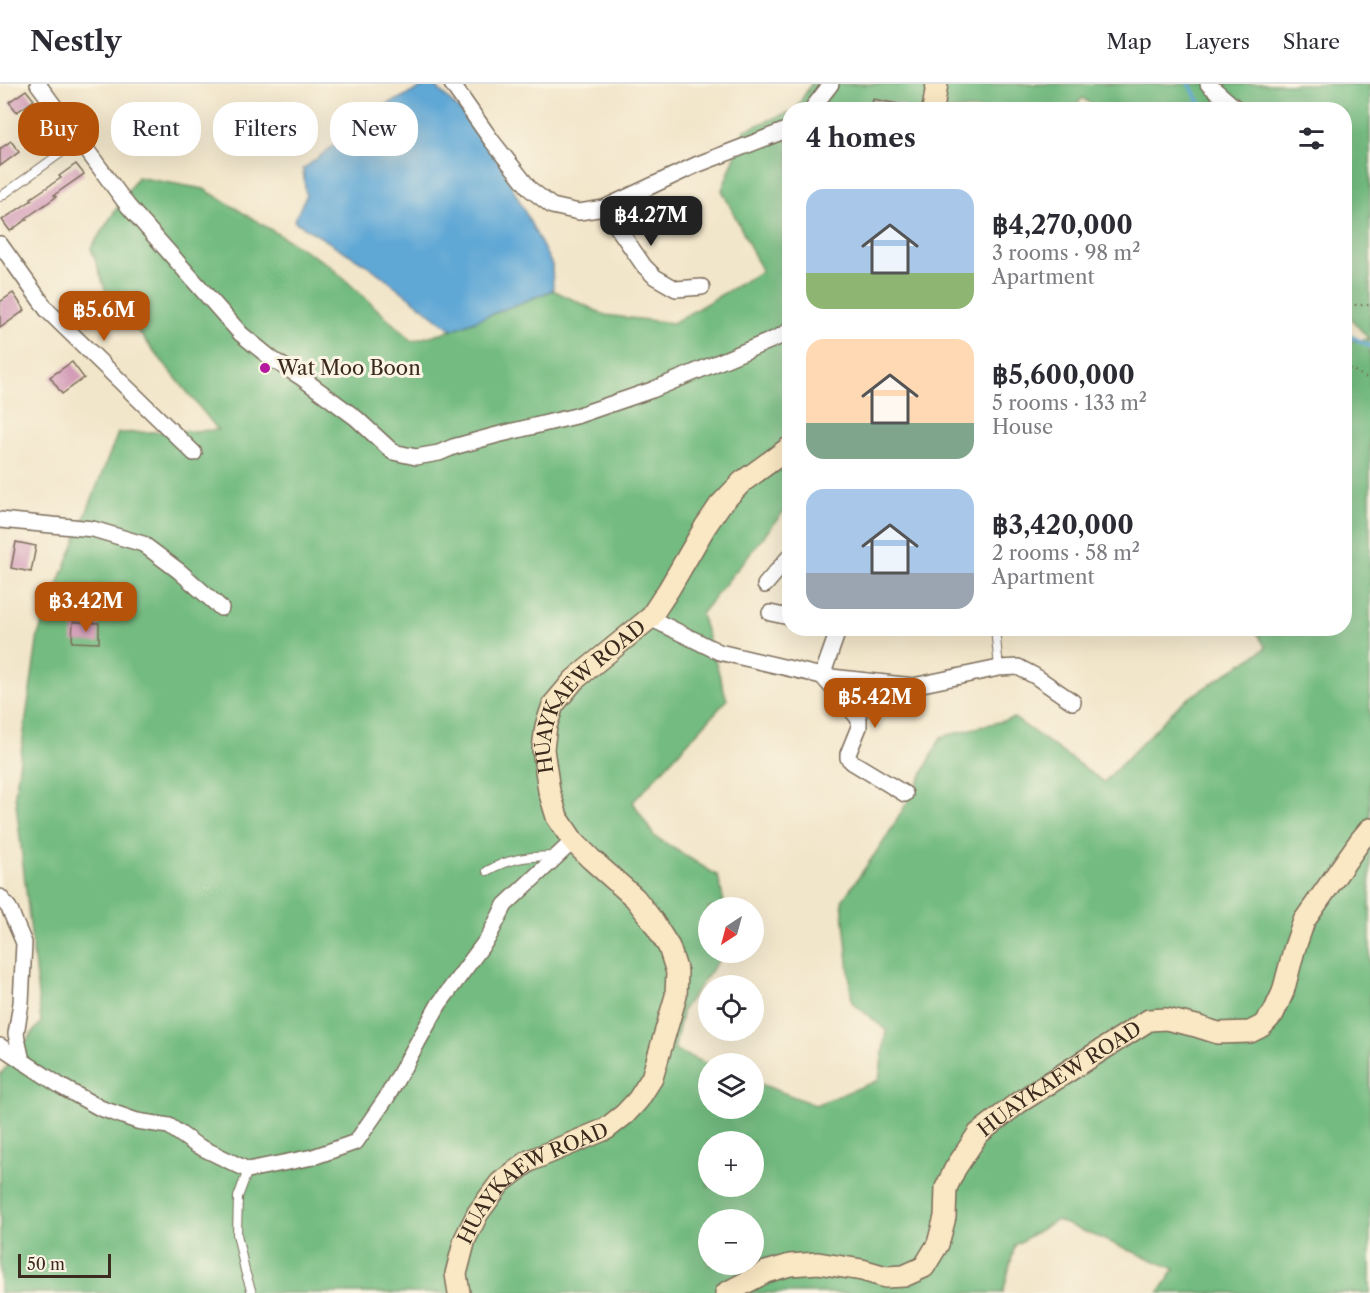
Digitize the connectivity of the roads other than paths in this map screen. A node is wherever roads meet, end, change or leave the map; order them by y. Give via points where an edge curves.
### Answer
1 (38, 84) edge
2 (452, 84) edge
3 (831, 84) edge
4 (937, 84) edge
5 (1208, 84) edge
6 (52, 102) edge
7 (817, 102) edge
8 (934, 102) edge
9 (1229, 102) edge
10 (782, 132) edge
11 (58, 156) edge
12 (92, 156) edge
13 (0, 197) edge
14 (604, 208) junction
15 (0, 244) edge
16 (702, 287) dead end
17 (782, 335) edge
18 (194, 453) dead end
19 (782, 453) edge
20 (0, 520) edge
21 (782, 565) edge
22 (765, 585) dead end
23 (220, 608) dead end
24 (770, 613) dead end
25 (782, 616) edge
26 (650, 618) junction
27 (840, 636) edge
28 (996, 636) edge
29 (999, 668) junction
30 (822, 676) junction
31 (1073, 702) dead end
32 (905, 794) dead end
33 (1370, 829) edge
34 (573, 841) junction
35 (557, 856) junction
36 (487, 871) dead end
37 (0, 897) edge
38 (0, 1046) edge
39 (22, 1061) junction
40 (248, 1170) junction
41 (252, 1293) edge
42 (459, 1293) edge
43 (726, 1293) edge

1 - 6 street
2 - 14 street via 530,189 552,206 579,212
3 - 7 street
4 - 8 main road
5 - 9 street
10 - 14 street via 696,165
11 - 13 lane
12 - 17 street via 128,206 241,334 356,418 393,452 416,458 576,416 662,386
14 - 16 street via 655,277 676,289
15 - 18 street via 47,310
19 - 26 main road, HUAYKAEW ROAD via 742,482 720,505
20 - 23 street via 93,529 143,544
21 - 22 street
24 - 25 street
26 - 30 street via 719,652
26 - 34 main road, HUAYKAEW ROAD via 574,680 553,705 543,749 549,791 557,817
27 - 30 street
28 - 29 lane
29 - 30 street via 913,686
29 - 31 street via 1018,667
30 - 32 street via 859,719 848,758
33 - 43 main road, HUAYKAEW ROAD via 1304,921 1283,992 1273,1014 1262,1026 1250,1032 1218,1033 1166,1019 1149,1020 1018,1103 978,1134 955,1169 946,1188 945,1217 938,1244 924,1268 904,1276 886,1277 819,1263 790,1265 766,1272
34 - 35 street
34 - 42 main road, HUAYKAEW ROAD via 635,898 652,921 669,947 677,972 676,996 652,1078 638,1100 606,1129 529,1161 500,1183 478,1213 465,1239 456,1274
35 - 36 lane via 524,857
35 - 40 street via 505,905 488,938 439,1004 387,1097 356,1142 313,1157
37 - 39 street via 24,943 16,1034
38 - 39 street
39 - 40 street via 100,1108 137,1121 170,1126 196,1145
40 - 41 lane via 237,1197 237,1234

